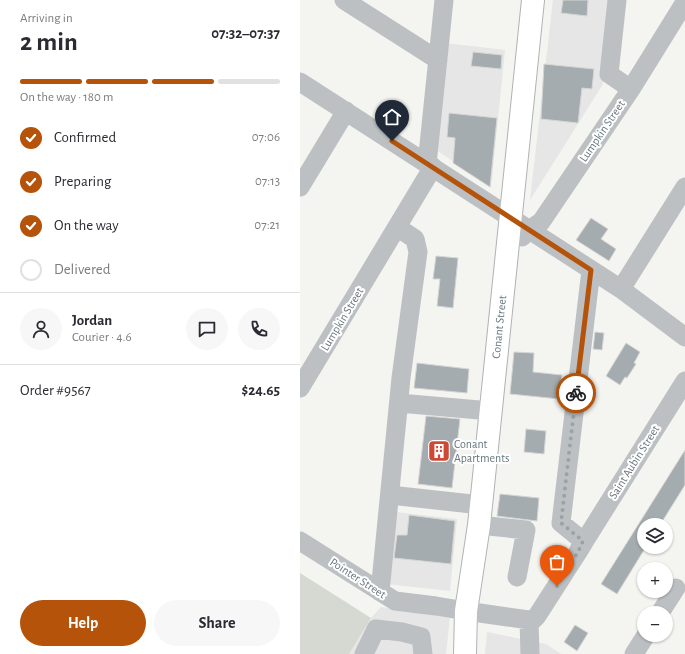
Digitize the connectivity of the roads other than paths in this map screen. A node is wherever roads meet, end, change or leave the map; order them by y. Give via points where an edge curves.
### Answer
1 (344, 0) edge
2 (444, 0) edge
3 (534, 0) edge
4 (617, 0) edge
5 (685, 2) edge
6 (438, 60) junction
7 (300, 82) edge
8 (630, 88) junction
9 (346, 111) junction
10 (430, 166) junction
11 (685, 187) edge
12 (300, 188) edge
13 (511, 218) junction
14 (397, 227) junction
15 (529, 230) junction
16 (508, 250) junction
17 (591, 270) junction
18 (621, 289) junction
19 (685, 337) edge
20 (685, 381) edge
21 (300, 388) edge
22 (399, 403) junction
23 (490, 411) junction
24 (390, 495) junction
25 (480, 515) junction
26 (300, 541) edge
27 (581, 545) junction
28 (517, 577) dead end
29 (676, 588) dead end
30 (380, 592) junction
31 (664, 606) edge
32 (466, 611) junction
33 (529, 620) junction
34 (642, 642) edge
35 (364, 654) edge
36 (423, 654) edge
37 (465, 654) edge
38 (530, 654) edge
39 (634, 654) edge

1 - 6 street
2 - 6 street
3 - 13 main road, Conant Street
4 - 8 street via 608,74
5 - 8 street, Lumpkin Street
6 - 10 street
7 - 9 street
8 - 15 street, Lumpkin Street via 541,222
9 - 10 street
9 - 12 street
10 - 13 street
10 - 14 street, Lumpkin Street
11 - 18 street
13 - 15 street
13 - 16 main road, Conant Street
14 - 21 street, Lumpkin Street
14 - 22 street via 415,239 418,252
15 - 16 street, Lumpkin Street
15 - 17 street
16 - 23 main road, Conant Street
17 - 18 street
17 - 27 street via 561,523
18 - 19 street
20 - 27 street, Saint Aubin Street
22 - 23 street
22 - 24 street
23 - 25 main road, Conant Street
24 - 25 street
24 - 30 street
25 - 28 street via 526,530
25 - 32 main road, Conant Street
26 - 30 street, Pointer Street
27 - 33 street, Saint Aubin Street via 537,616
29 - 31 street
30 - 32 street, Pointer Street via 395,601
32 - 33 street, Pointer Street
32 - 37 main road, Conant Street
33 - 38 street
34 - 39 street
35 - 36 street via 376,629 421,637

